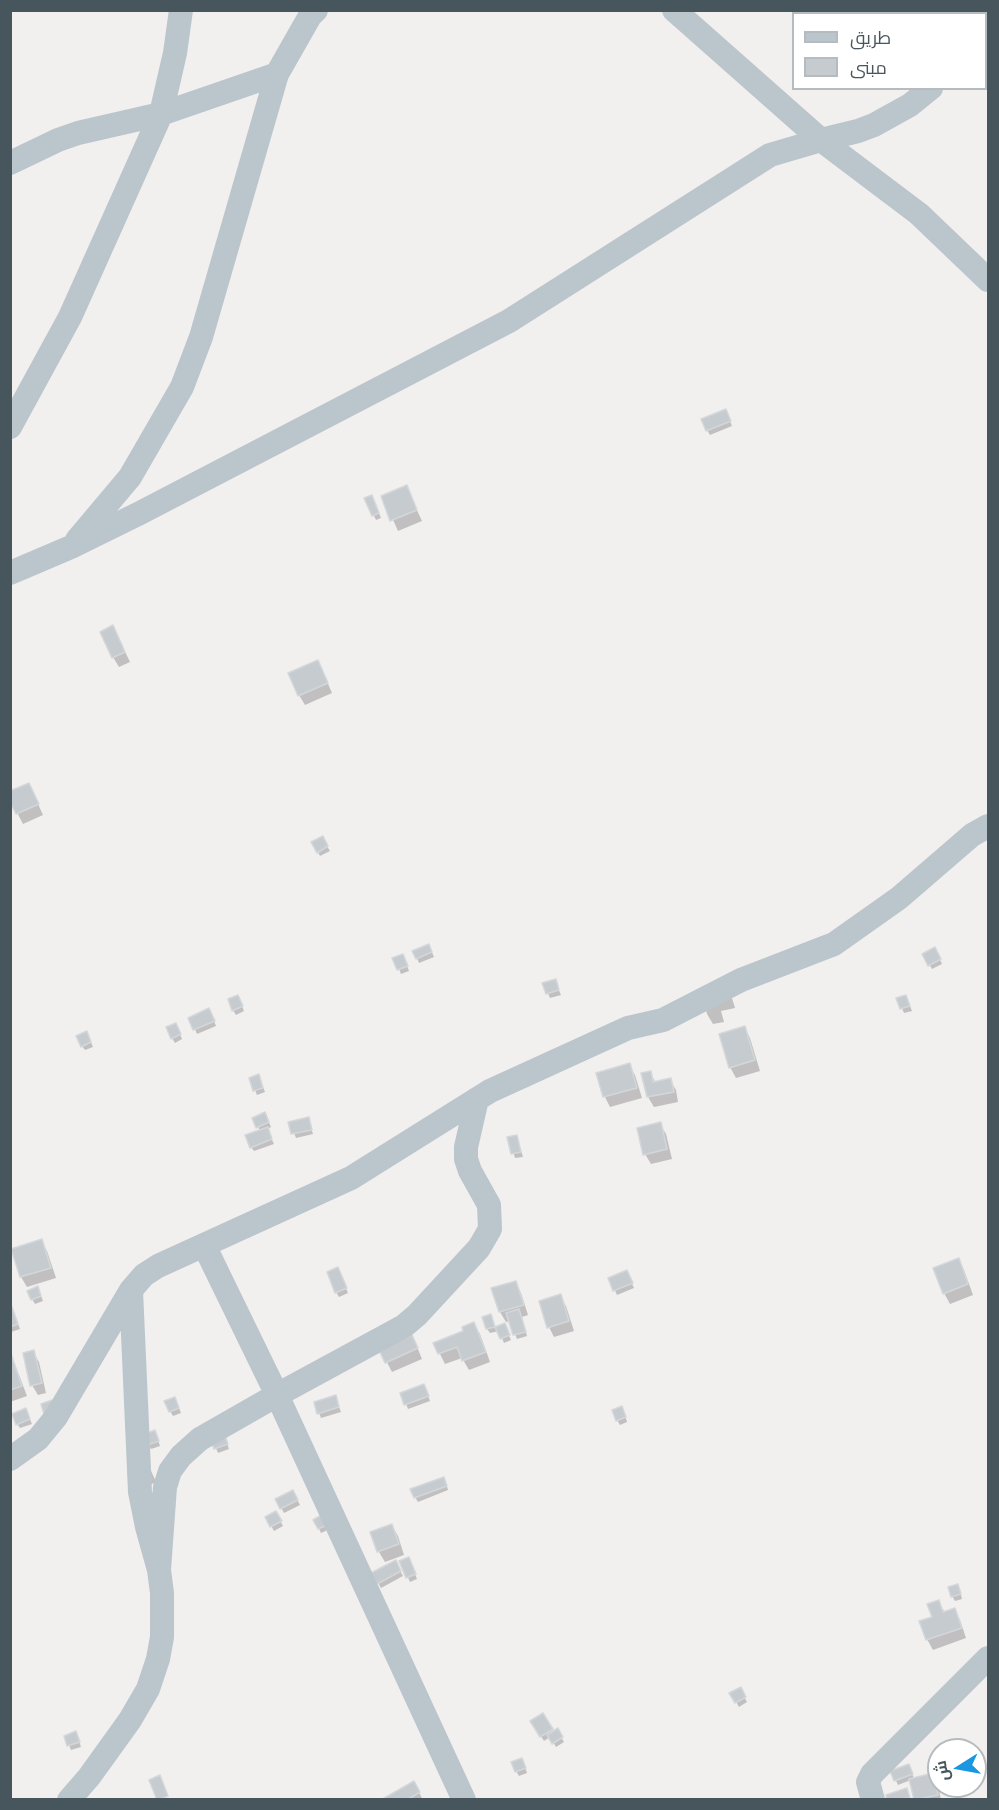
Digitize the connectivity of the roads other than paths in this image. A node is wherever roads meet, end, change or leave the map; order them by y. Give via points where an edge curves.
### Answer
1 (181, 10) edge
2 (316, 10) edge
3 (674, 10) edge
4 (277, 74) junction
5 (928, 90) edge
6 (161, 114) junction
7 (821, 140) junction
8 (10, 163) edge
9 (988, 280) edge
10 (10, 427) edge
11 (71, 547) junction
12 (10, 573) edge
13 (988, 826) edge
14 (477, 1100) junction
15 (204, 1245) junction
16 (131, 1290) junction
17 (277, 1395) junction
18 (10, 1460) edge
19 (159, 1570) junction
20 (988, 1658) edge
21 (69, 1800) edge
22 (464, 1800) edge
23 (873, 1800) edge

1 - 6 street
2 - 4 street
3 - 7 street
4 - 6 street
4 - 11 street via 201,337 182,387 130,477
5 - 7 street via 874,125
6 - 8 street via 78,133
6 - 10 street via 70,317
7 - 9 street via 919,214
7 - 11 street via 760,160 509,321
11 - 12 street
13 - 14 street via 972,835 900,898 834,944 741,980 663,1020 628,1028
14 - 15 street via 351,1178
14 - 17 street via 466,1159 489,1205 490,1229 480,1248 404,1326
15 - 16 street via 158,1266
15 - 17 street
16 - 18 street via 56,1417 38,1439
16 - 19 street via 140,1492
17 - 19 street via 200,1439 170,1471 165,1487
17 - 22 street
19 - 21 street via 162,1637 148,1689 130,1720
20 - 23 street via 872,1774 868,1782

